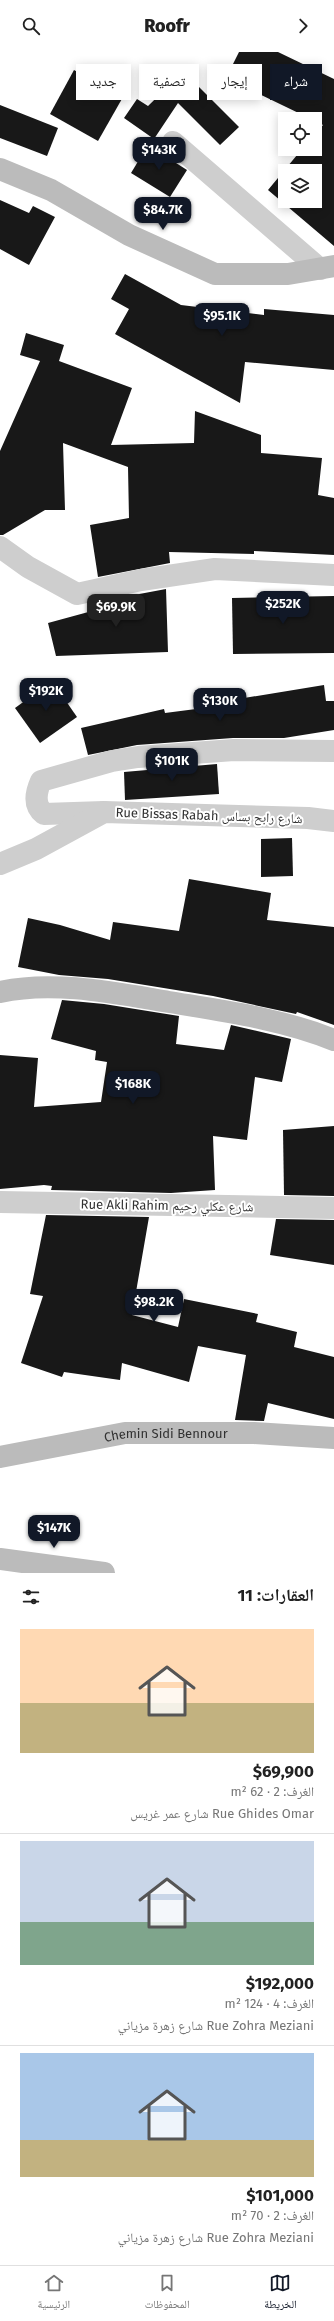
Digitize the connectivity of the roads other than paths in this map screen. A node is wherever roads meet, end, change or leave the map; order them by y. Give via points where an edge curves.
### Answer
1 (173, 142) dead end
2 (0, 169) edge
3 (327, 267) edge
4 (0, 547) edge
5 (334, 575) edge
6 (334, 751) edge
7 (104, 812) junction
8 (334, 821) edge
9 (0, 864) edge
10 (0, 992) edge
11 (334, 1040) edge
12 (0, 1202) edge
13 (334, 1208) edge
14 (334, 1438) edge
15 (0, 1457) edge
16 (0, 1559) edge
17 (104, 1573) edge

1 - 3 street
2 - 3 street via 51,190 129,235 215,274 288,274
4 - 5 street via 28,567 78,594 141,580 215,569
6 - 7 street via 234,750 138,757 112,761 40,782 36,792 37,803 44,814
7 - 8 street, Rue Bissas Rabah شارع رابح بساس
7 - 9 street, Rue Bissas Rabah شارع رابح بساس via 36,849
10 - 11 street via 19,988 95,990 220,1010 315,1032
12 - 13 street, Rue Akli Rahim شارع عكلي رحيم
14 - 15 street, Chemin Sidi Bennour via 254,1433 125,1433
16 - 17 street

